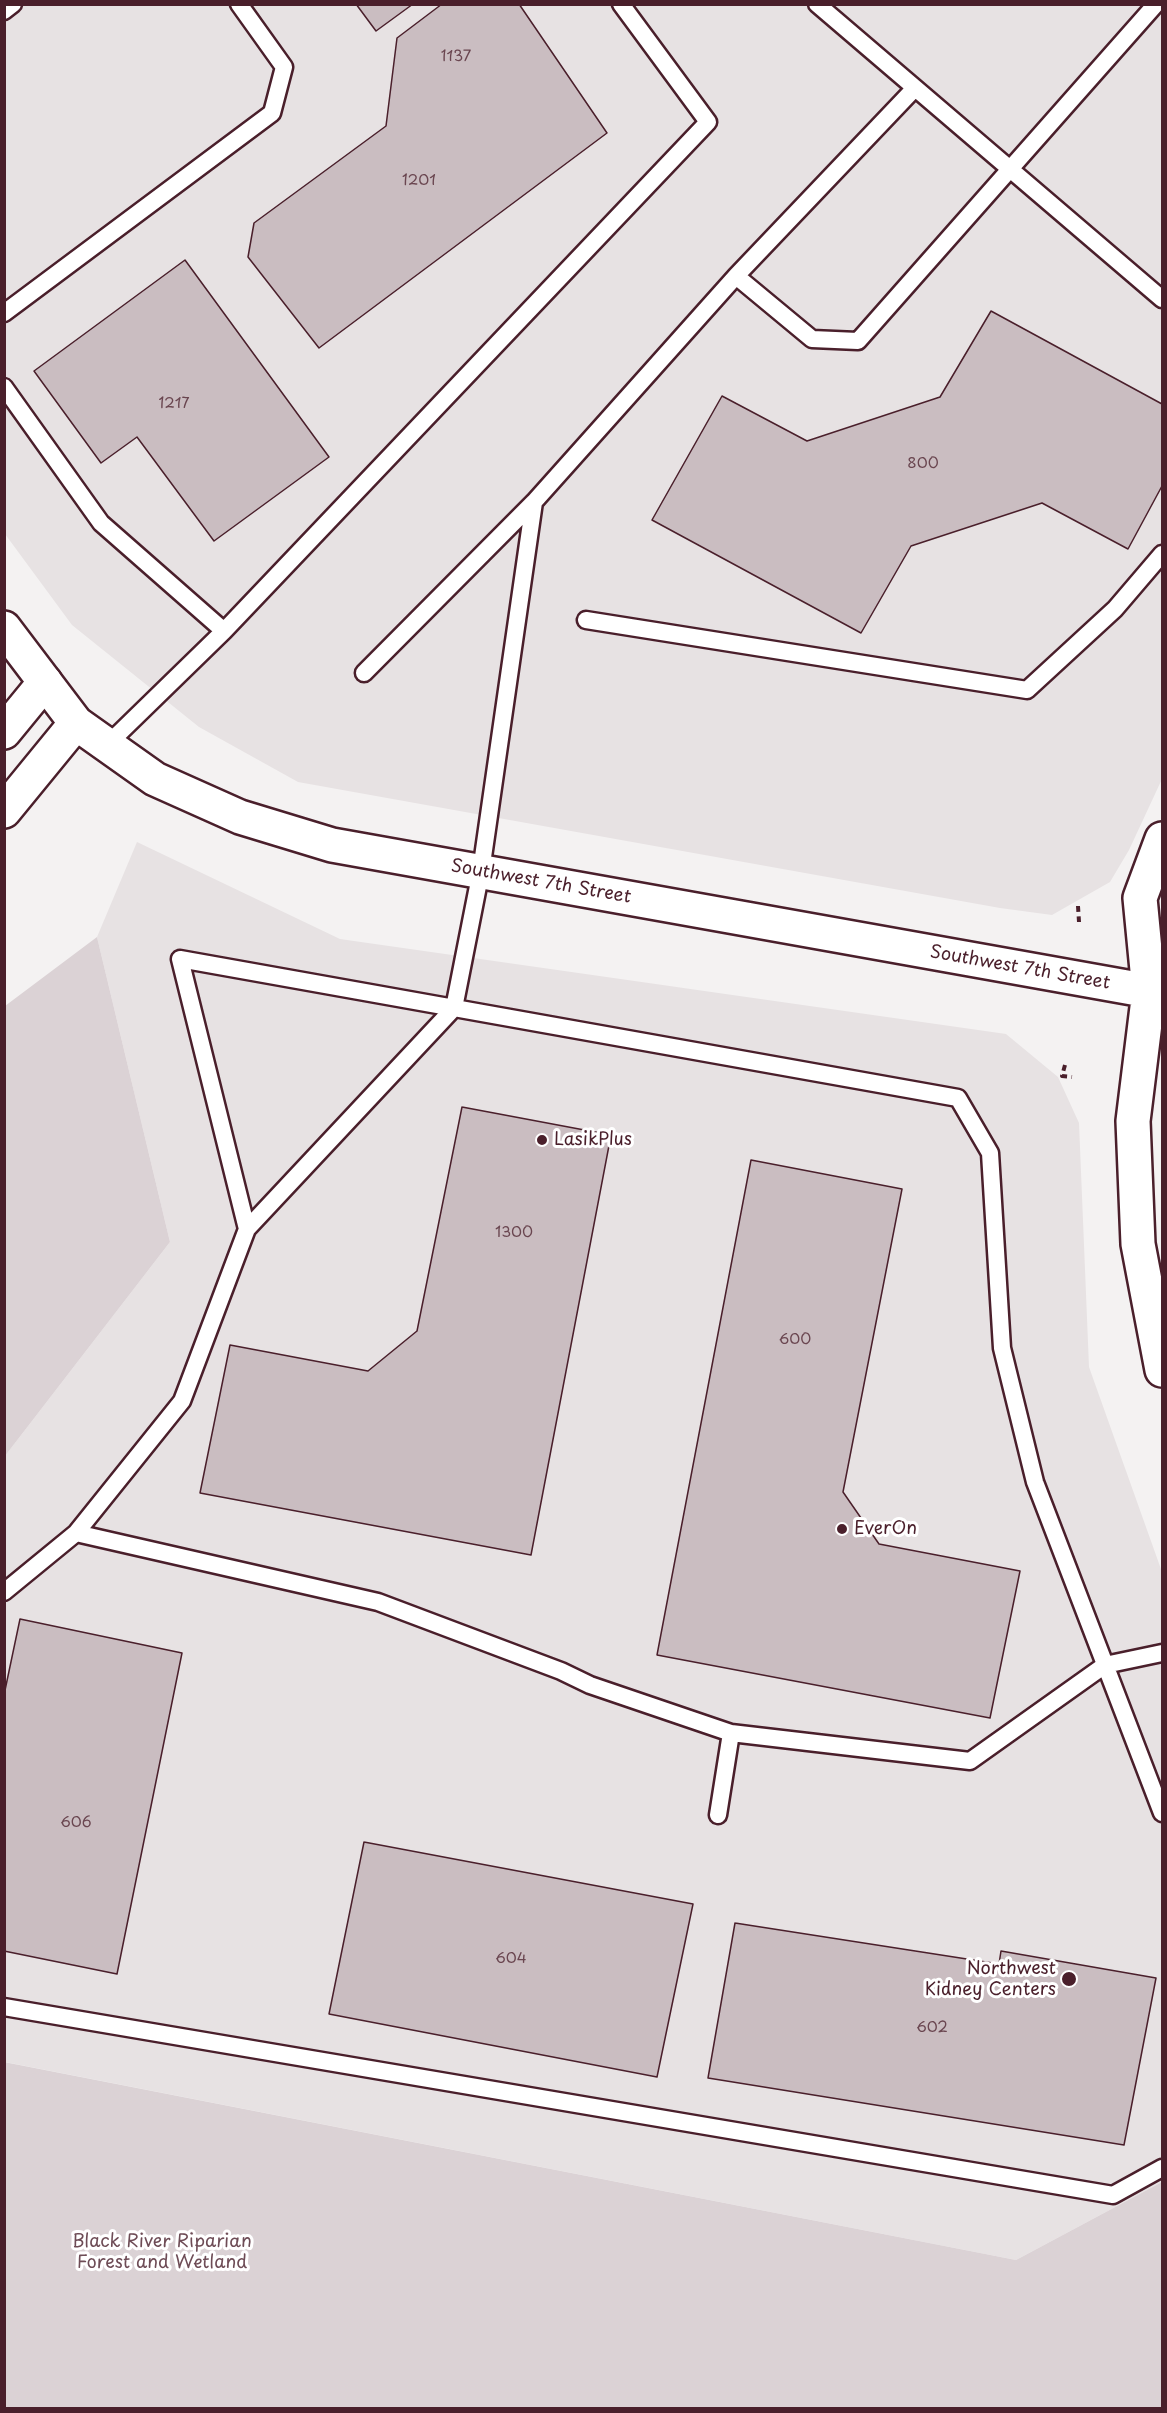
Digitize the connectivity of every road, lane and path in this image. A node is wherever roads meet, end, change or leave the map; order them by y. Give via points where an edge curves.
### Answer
1 (13, 4) edge
2 (238, 4) edge
3 (621, 4) edge
4 (817, 4) edge
5 (1156, 4) edge
6 (4, 10) edge
7 (915, 88) junction
8 (1009, 169) junction
9 (736, 276) junction
10 (1162, 299) edge
11 (4, 313) edge
12 (4, 387) edge
13 (534, 502) junction
14 (1162, 554) edge
15 (586, 620) dead end
16 (4, 628) edge
17 (224, 631) junction
18 (364, 673) dead end
19 (45, 682) junction
20 (76, 723) junction
21 (4, 732) edge
22 (107, 745) junction
23 (4, 811) edge
24 (1162, 838) edge
25 (481, 871) junction
26 (1078, 906) dead end
27 (1079, 922) dead end
28 (1158, 987) edge
29 (454, 1008) junction
30 (1065, 1065) dead end
31 (1072, 1077) dead end
32 (247, 1229) junction
33 (1162, 1370) edge
34 (76, 1533) junction
35 (4, 1592) edge
36 (1162, 1653) edge
37 (1104, 1665) junction
38 (731, 1733) junction
39 (1162, 1813) edge
40 (718, 1815) dead end
41 (4, 2007) edge
42 (1162, 2168) edge

1 - 6 lane
2 - 11 lane via 284,67 272,113
3 - 17 lane via 708,122
4 - 7 lane
5 - 8 lane
7 - 8 lane
7 - 9 lane
8 - 9 lane via 858,341 812,339
8 - 10 lane
9 - 13 lane
12 - 17 lane via 101,523
13 - 18 lane
13 - 25 lane
14 - 15 lane via 1115,609 1027,690
16 - 19 street, Southwest 7th Street
17 - 22 lane
19 - 20 street, Southwest 7th Street
19 - 21 street
20 - 22 street, Southwest 7th Street
20 - 23 street
22 - 25 street, Southwest 7th Street via 155,778 240,817 332,845
24 - 28 street via 1140,898
25 - 28 street, Southwest 7th Street
25 - 29 lane
26 - 27 path
28 - 33 street via 1133,1121 1138,1244
29 - 32 lane
29 - 32 lane via 180,959
29 - 37 lane via 958,1098 990,1153 1002,1348 1035,1482
30 - 31 path via 1062,1076
32 - 34 lane via 182,1401
34 - 35 lane
34 - 38 lane via 378,1602 590,1685
36 - 37 lane
37 - 38 lane via 970,1761
37 - 39 lane
38 - 40 lane
41 - 42 lane via 1113,2195

